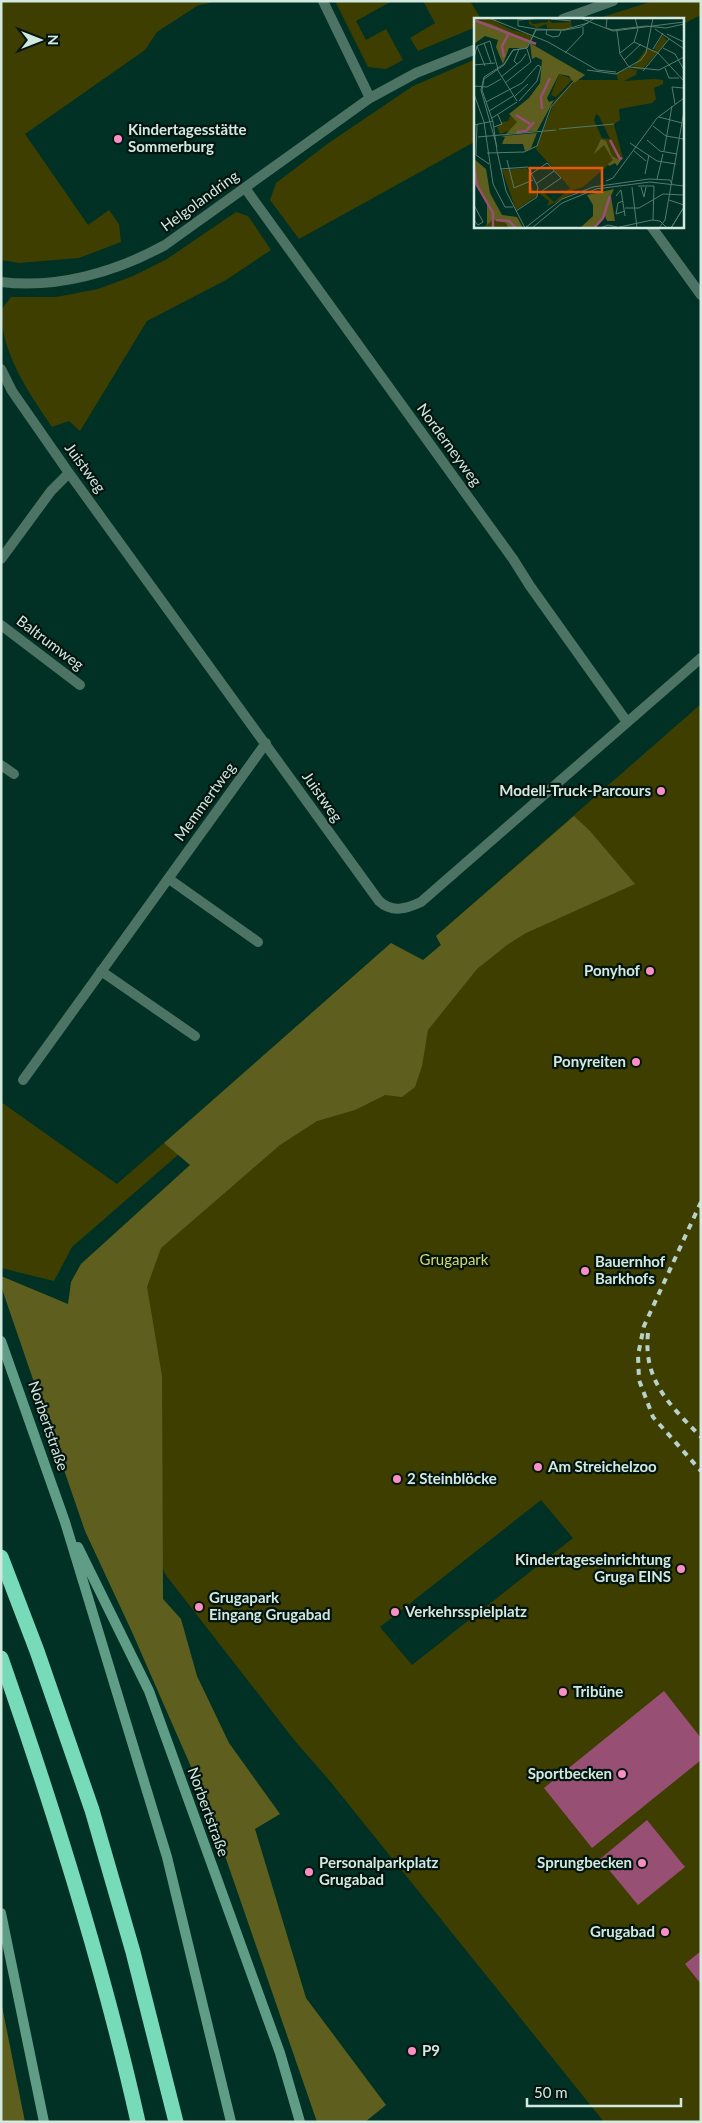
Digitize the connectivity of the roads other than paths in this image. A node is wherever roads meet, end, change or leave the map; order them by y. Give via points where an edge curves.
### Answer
1 (323, 1) edge
2 (613, 1) edge
3 (567, 18) edge
4 (474, 50) edge
5 (370, 98) junction
6 (245, 188) junction
7 (652, 228) edge
8 (1, 282) edge
9 (701, 295) edge
10 (1, 369) edge
11 (69, 472) junction
12 (1, 559) edge
13 (1, 625) edge
14 (701, 658) edge
15 (80, 685) dead end
16 (627, 722) junction
17 (266, 743) junction
18 (1, 765) edge
19 (14, 774) dead end
20 (169, 879) junction
21 (258, 942) dead end
22 (101, 971) junction
23 (195, 1036) dead end
24 (23, 1080) dead end
25 (1, 1341) edge
26 (65, 1522) junction
27 (1, 1556) edge
28 (1, 1658) edge
29 (1, 1913) edge
30 (44, 2122) edge
31 (138, 2122) edge
32 (176, 2122) edge
33 (231, 2122) edge
34 (300, 2122) edge

1 - 5 street
2 - 3 street
4 - 5 street, Helgolandring via 416,73
5 - 6 street, Helgolandring
6 - 8 street, Helgolandring via 165,245 141,258 96,274 52,282
6 - 16 street, Norderneyweg
7 - 9 street
10 - 11 street, Juistweg via 12,392
11 - 12 street
11 - 17 street, Juistweg
13 - 15 street, Baltrumweg
14 - 16 street, Juistweg
16 - 17 street, Juistweg via 421,902 408,909 386,907 379,901
17 - 20 street, Memmertweg
18 - 19 street
20 - 21 street
20 - 22 street, Memmertweg
22 - 23 street
22 - 24 street, Memmertweg
25 - 26 main road, Norbertstraße
26 - 33 main road, Norbertstraße via 167,1857
26 - 34 main road, Norbertstraße via 149,1691 280,2053
27 - 32 highway via 92,1810 133,1952
28 - 31 highway via 55,1819 96,1959
29 - 30 main road

